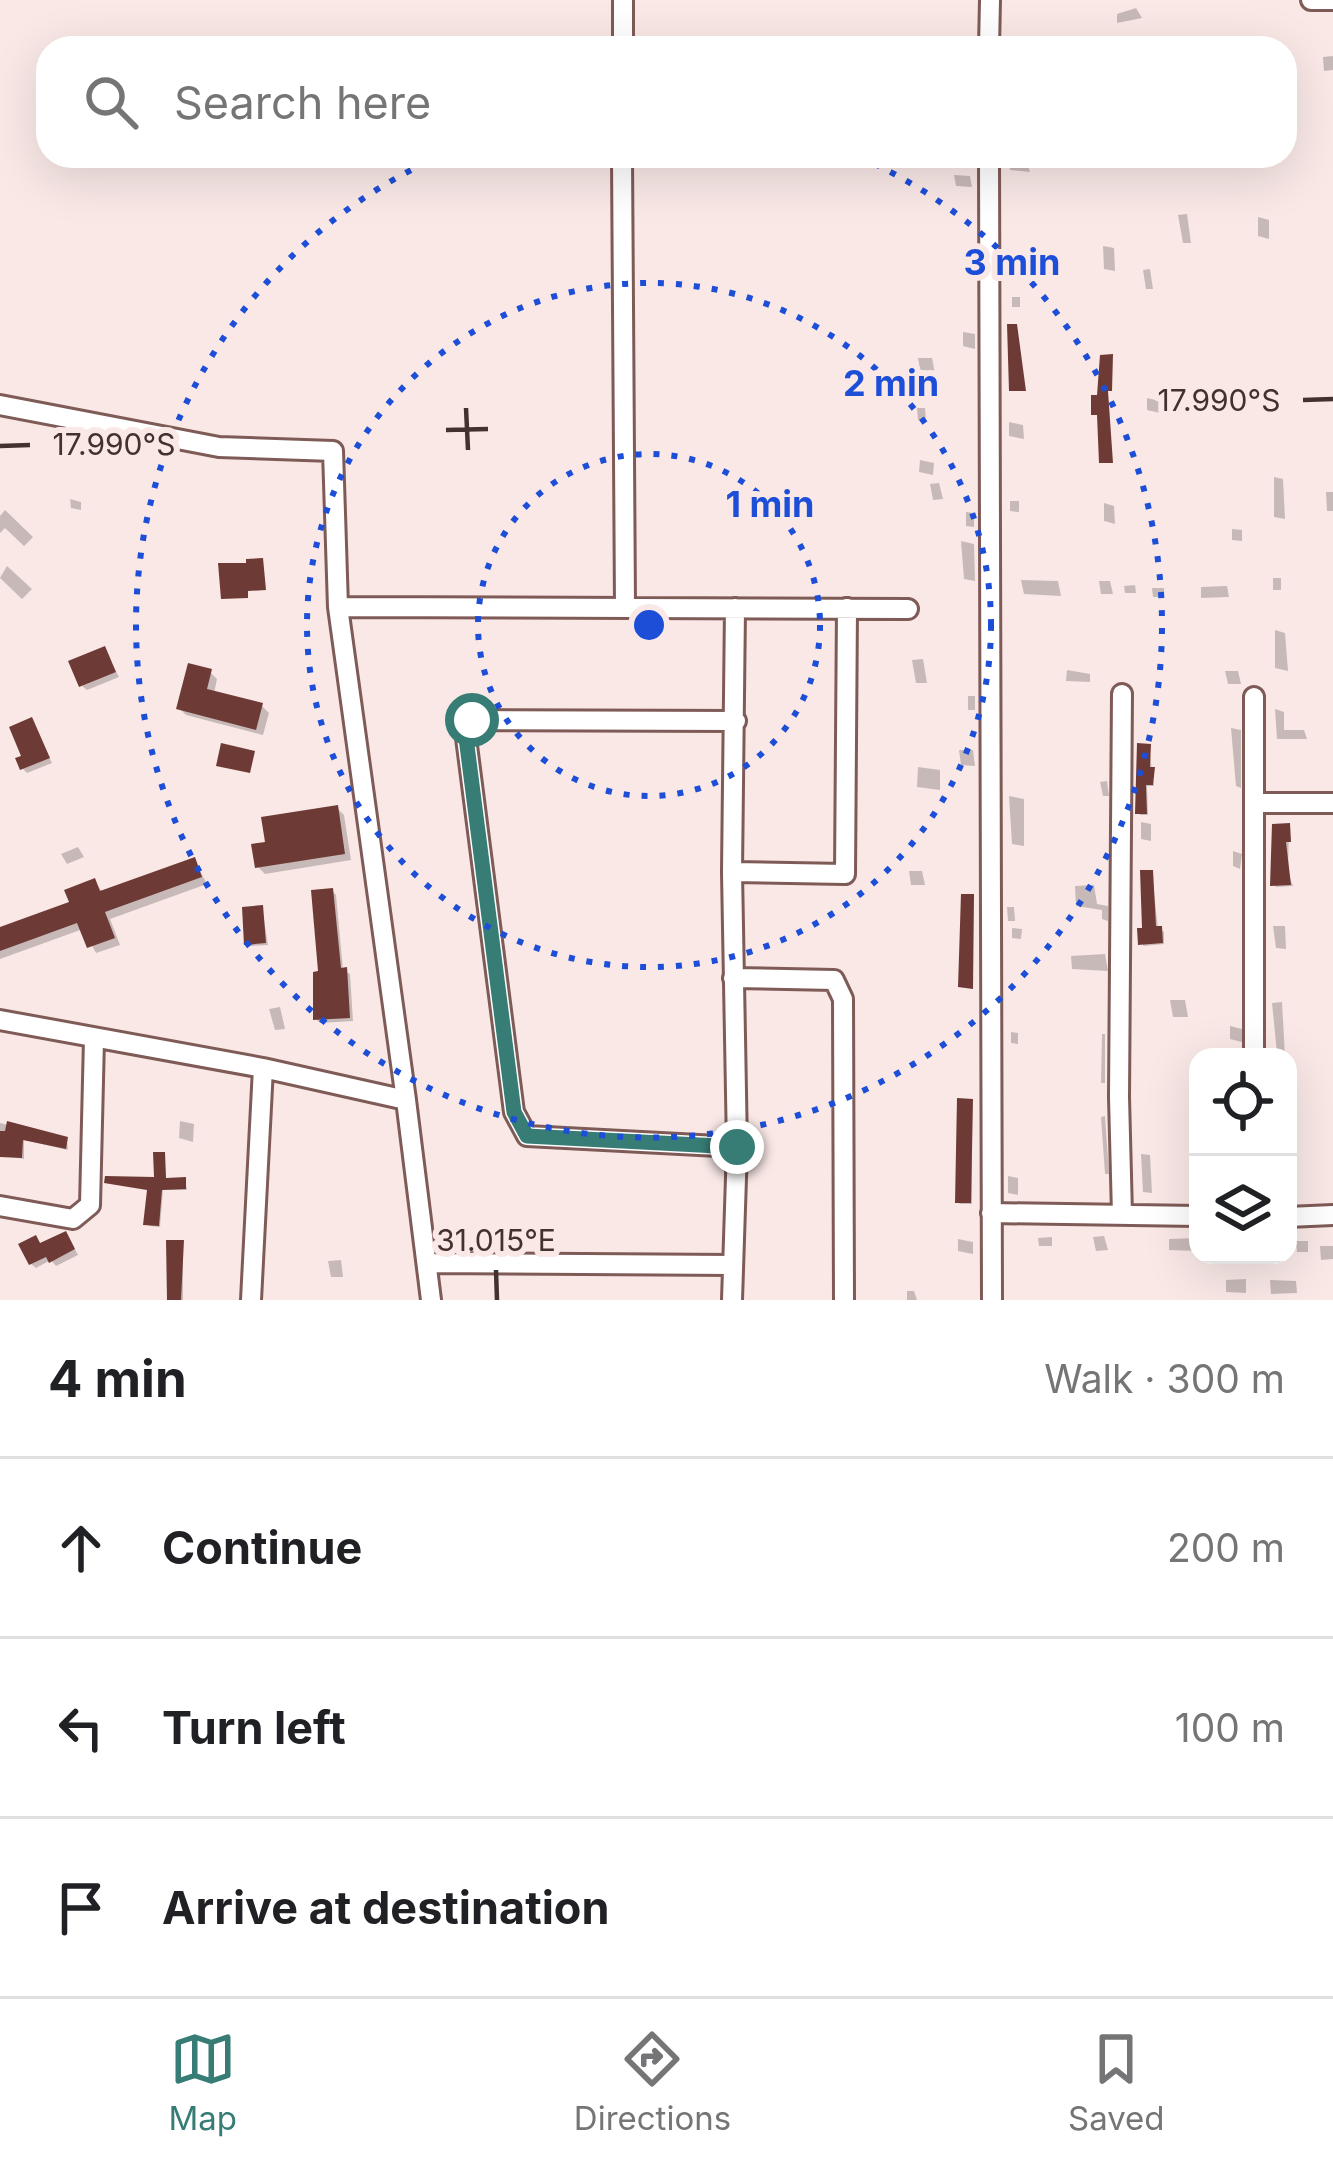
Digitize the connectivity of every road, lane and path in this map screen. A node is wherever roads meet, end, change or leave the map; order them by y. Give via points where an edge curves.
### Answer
1 (623, 0) edge
2 (990, 0) edge
3 (1311, 0) edge
4 (1333, 0) edge
5 (623, 36) edge
6 (989, 36) edge
7 (622, 168) edge
8 (989, 168) edge
9 (0, 405) edge
10 (625, 606) junction
11 (338, 607) junction
12 (735, 608) junction
13 (847, 608) junction
14 (908, 609) dead end
15 (1122, 694) dead end
16 (1254, 697) dead end
17 (736, 721) junction
18 (1256, 803) junction
19 (1333, 803) edge
20 (732, 872) junction
21 (734, 978) junction
22 (0, 1020) edge
23 (94, 1039) junction
24 (1254, 1048) edge
25 (263, 1068) junction
26 (406, 1100) junction
27 (737, 1147) junction
28 (0, 1206) edge
29 (991, 1213) junction
30 (1123, 1215) junction
31 (1333, 1215) edge
32 (1189, 1216) edge
33 (1297, 1216) edge
34 (427, 1263) junction
35 (732, 1265) junction
36 (251, 1300) edge
37 (430, 1300) edge
38 (732, 1300) edge
39 (844, 1300) edge
40 (992, 1300) edge

1 - 5 street
2 - 6 street
3 - 4 street
7 - 10 street
8 - 29 street
9 - 11 street via 219,447 333,451
10 - 11 street
10 - 12 street
11 - 26 street
12 - 13 street
12 - 17 street
13 - 14 street
13 - 20 street via 845,874
15 - 30 street
16 - 18 street
17 - 20 street
17 - 27 street via 472,720 465,730 514,1112 527,1136
18 - 19 street
18 - 24 street
20 - 21 street
21 - 27 street
21 - 39 street via 834,980 843,999
22 - 23 street
23 - 25 street
23 - 28 street via 90,1204 73,1219
25 - 26 street
25 - 36 street
26 - 34 street
27 - 35 street
29 - 30 street
29 - 40 street
30 - 32 street
31 - 33 street
34 - 35 street
34 - 37 street
35 - 38 street

